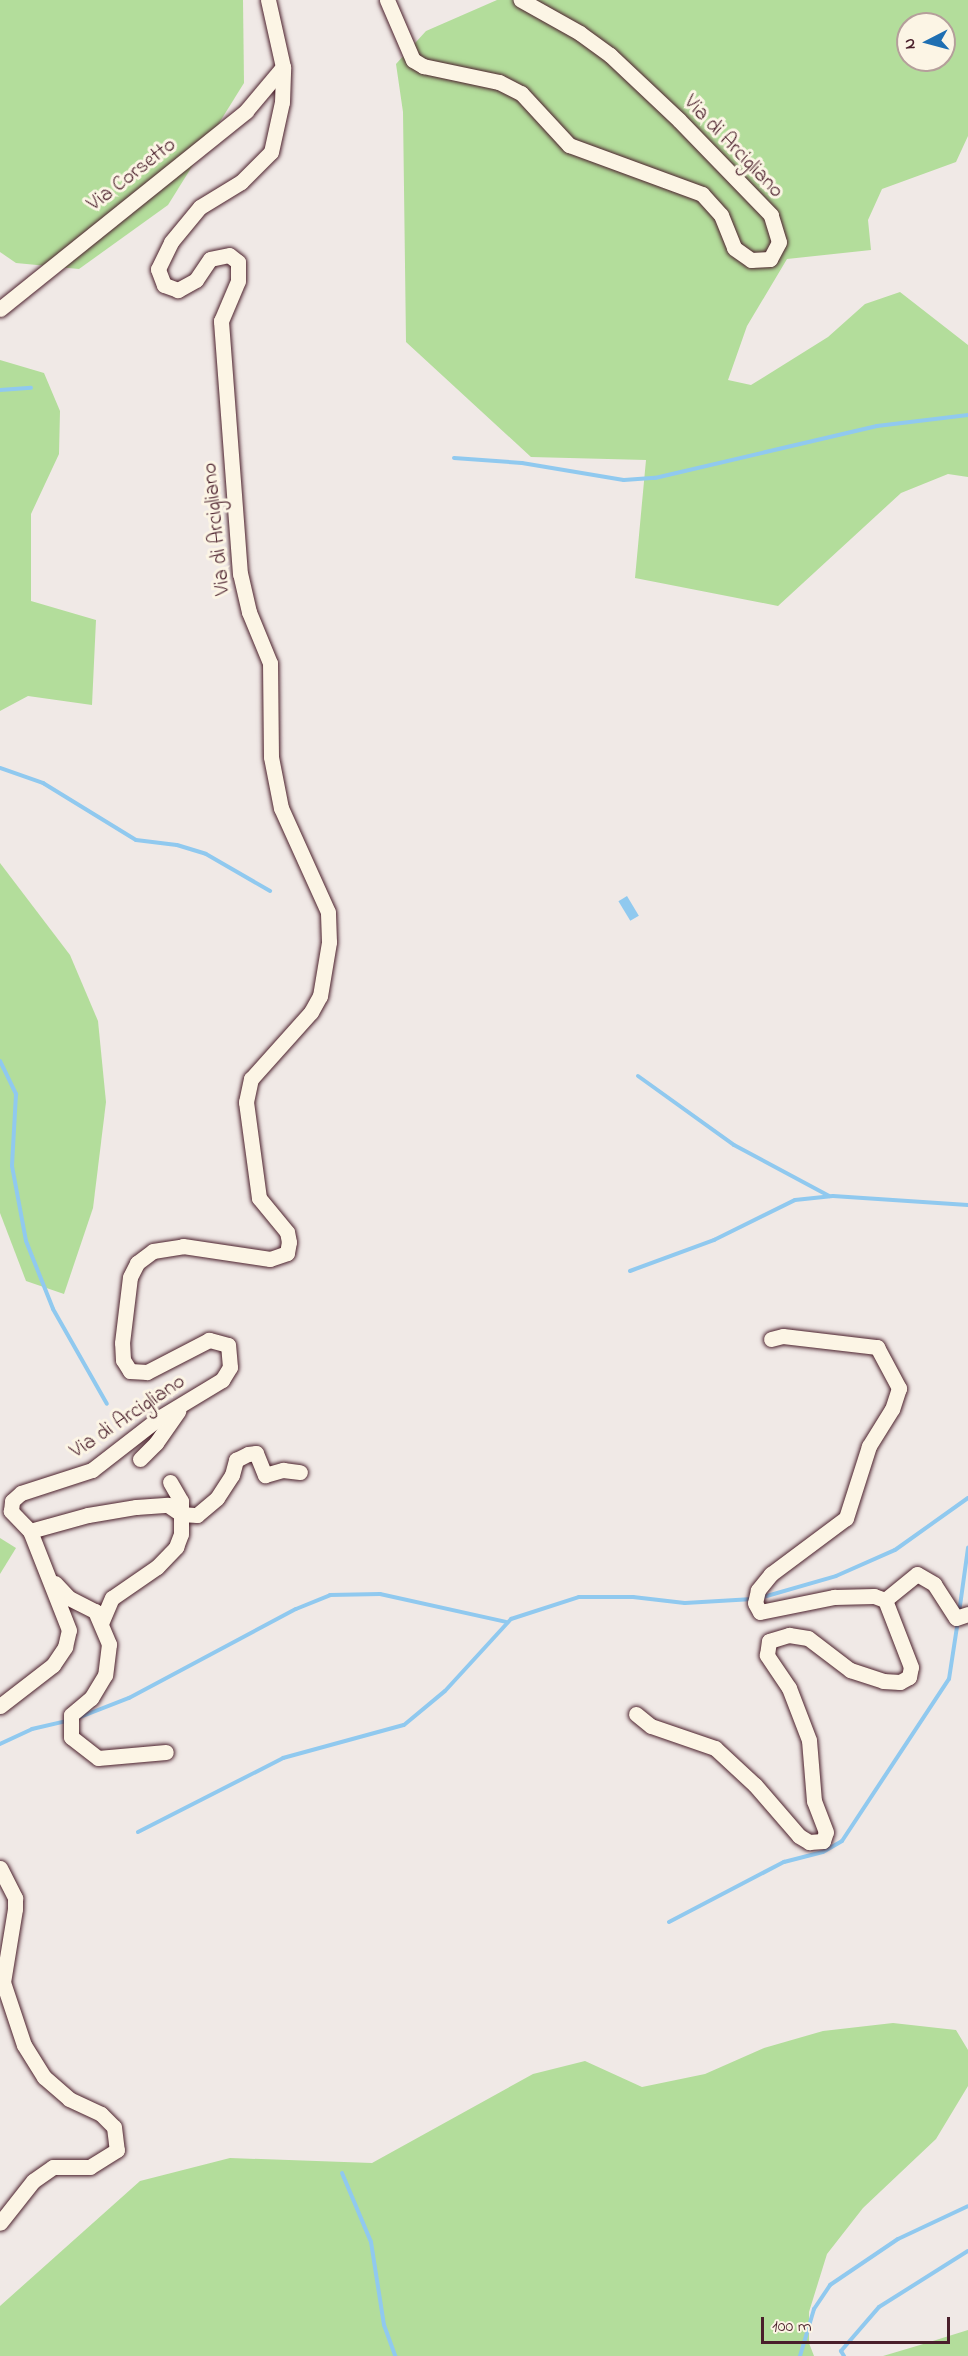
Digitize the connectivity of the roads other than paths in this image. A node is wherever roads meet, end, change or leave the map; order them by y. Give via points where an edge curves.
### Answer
1 (268, 0) edge
2 (387, 0) edge
3 (521, 0) edge
4 (283, 67) junction
5 (0, 309) edge
6 (771, 1339) dead end
7 (185, 1402) junction
8 (140, 1459) dead end
9 (300, 1472) dead end
10 (171, 1482) dead end
11 (181, 1514) junction
12 (30, 1531) junction
13 (47, 1574) junction
14 (885, 1600) junction
15 (968, 1614) edge
16 (102, 1621) junction
17 (0, 1706) edge
18 (636, 1713) dead end
19 (166, 1752) dead end
20 (0, 1868) edge
21 (0, 2223) edge

1 - 4 street, Via di Arcigliano
2 - 3 street, Via di Arcigliano via 413,60 423,66 499,82 521,93 569,145 702,194 721,215 734,248 751,260 770,259 779,242 771,215 610,55
4 - 5 street, Via Corsetto via 246,111
4 - 7 street, Via di Arcigliano via 282,102 271,152 241,182 200,207 171,242 158,269 164,285 178,290 196,280 210,259 229,255 238,262 238,281 221,321 240,573 249,612 270,663 270,740 277,791 289,828 324,896 329,942 320,996 311,1012 251,1079 246,1102 259,1198 287,1232 287,1253 270,1259 195,1247 163,1248 144,1255 130,1277 122,1351 130,1371 147,1372 209,1340 223,1341 231,1350 230,1367 222,1380
6 - 14 street via 783,1336 877,1347 899,1388 892,1409 869,1446 846,1518 771,1574 758,1590 754,1603 760,1612 834,1597 874,1596
7 - 8 street
7 - 12 street, Via di Arcigliano via 92,1470 15,1498 11,1511
9 - 11 street via 265,1475 256,1453 248,1454 236,1460 232,1475 217,1498 197,1515
10 - 11 street via 182,1501
11 - 12 street via 168,1505 129,1508
11 - 16 street via 176,1547 157,1567 112,1598
12 - 13 street
13 - 16 street via 69,1598 94,1611
13 - 17 street via 66,1617 69,1638 53,1665
14 - 15 street via 917,1574 934,1584 956,1618
14 - 18 street via 911,1667 909,1677 900,1682 850,1670 808,1638 789,1635 769,1641 767,1654 789,1688 809,1740 814,1801 826,1832 823,1841 809,1842 799,1836 755,1785 715,1748 651,1726
16 - 19 street via 110,1644 105,1675 91,1698 70,1715 71,1737 98,1758
20 - 21 street via 15,1898 3,1982 24,2045 44,2077 69,2099 101,2114 114,2127 117,2150 90,2167 53,2167 33,2181

